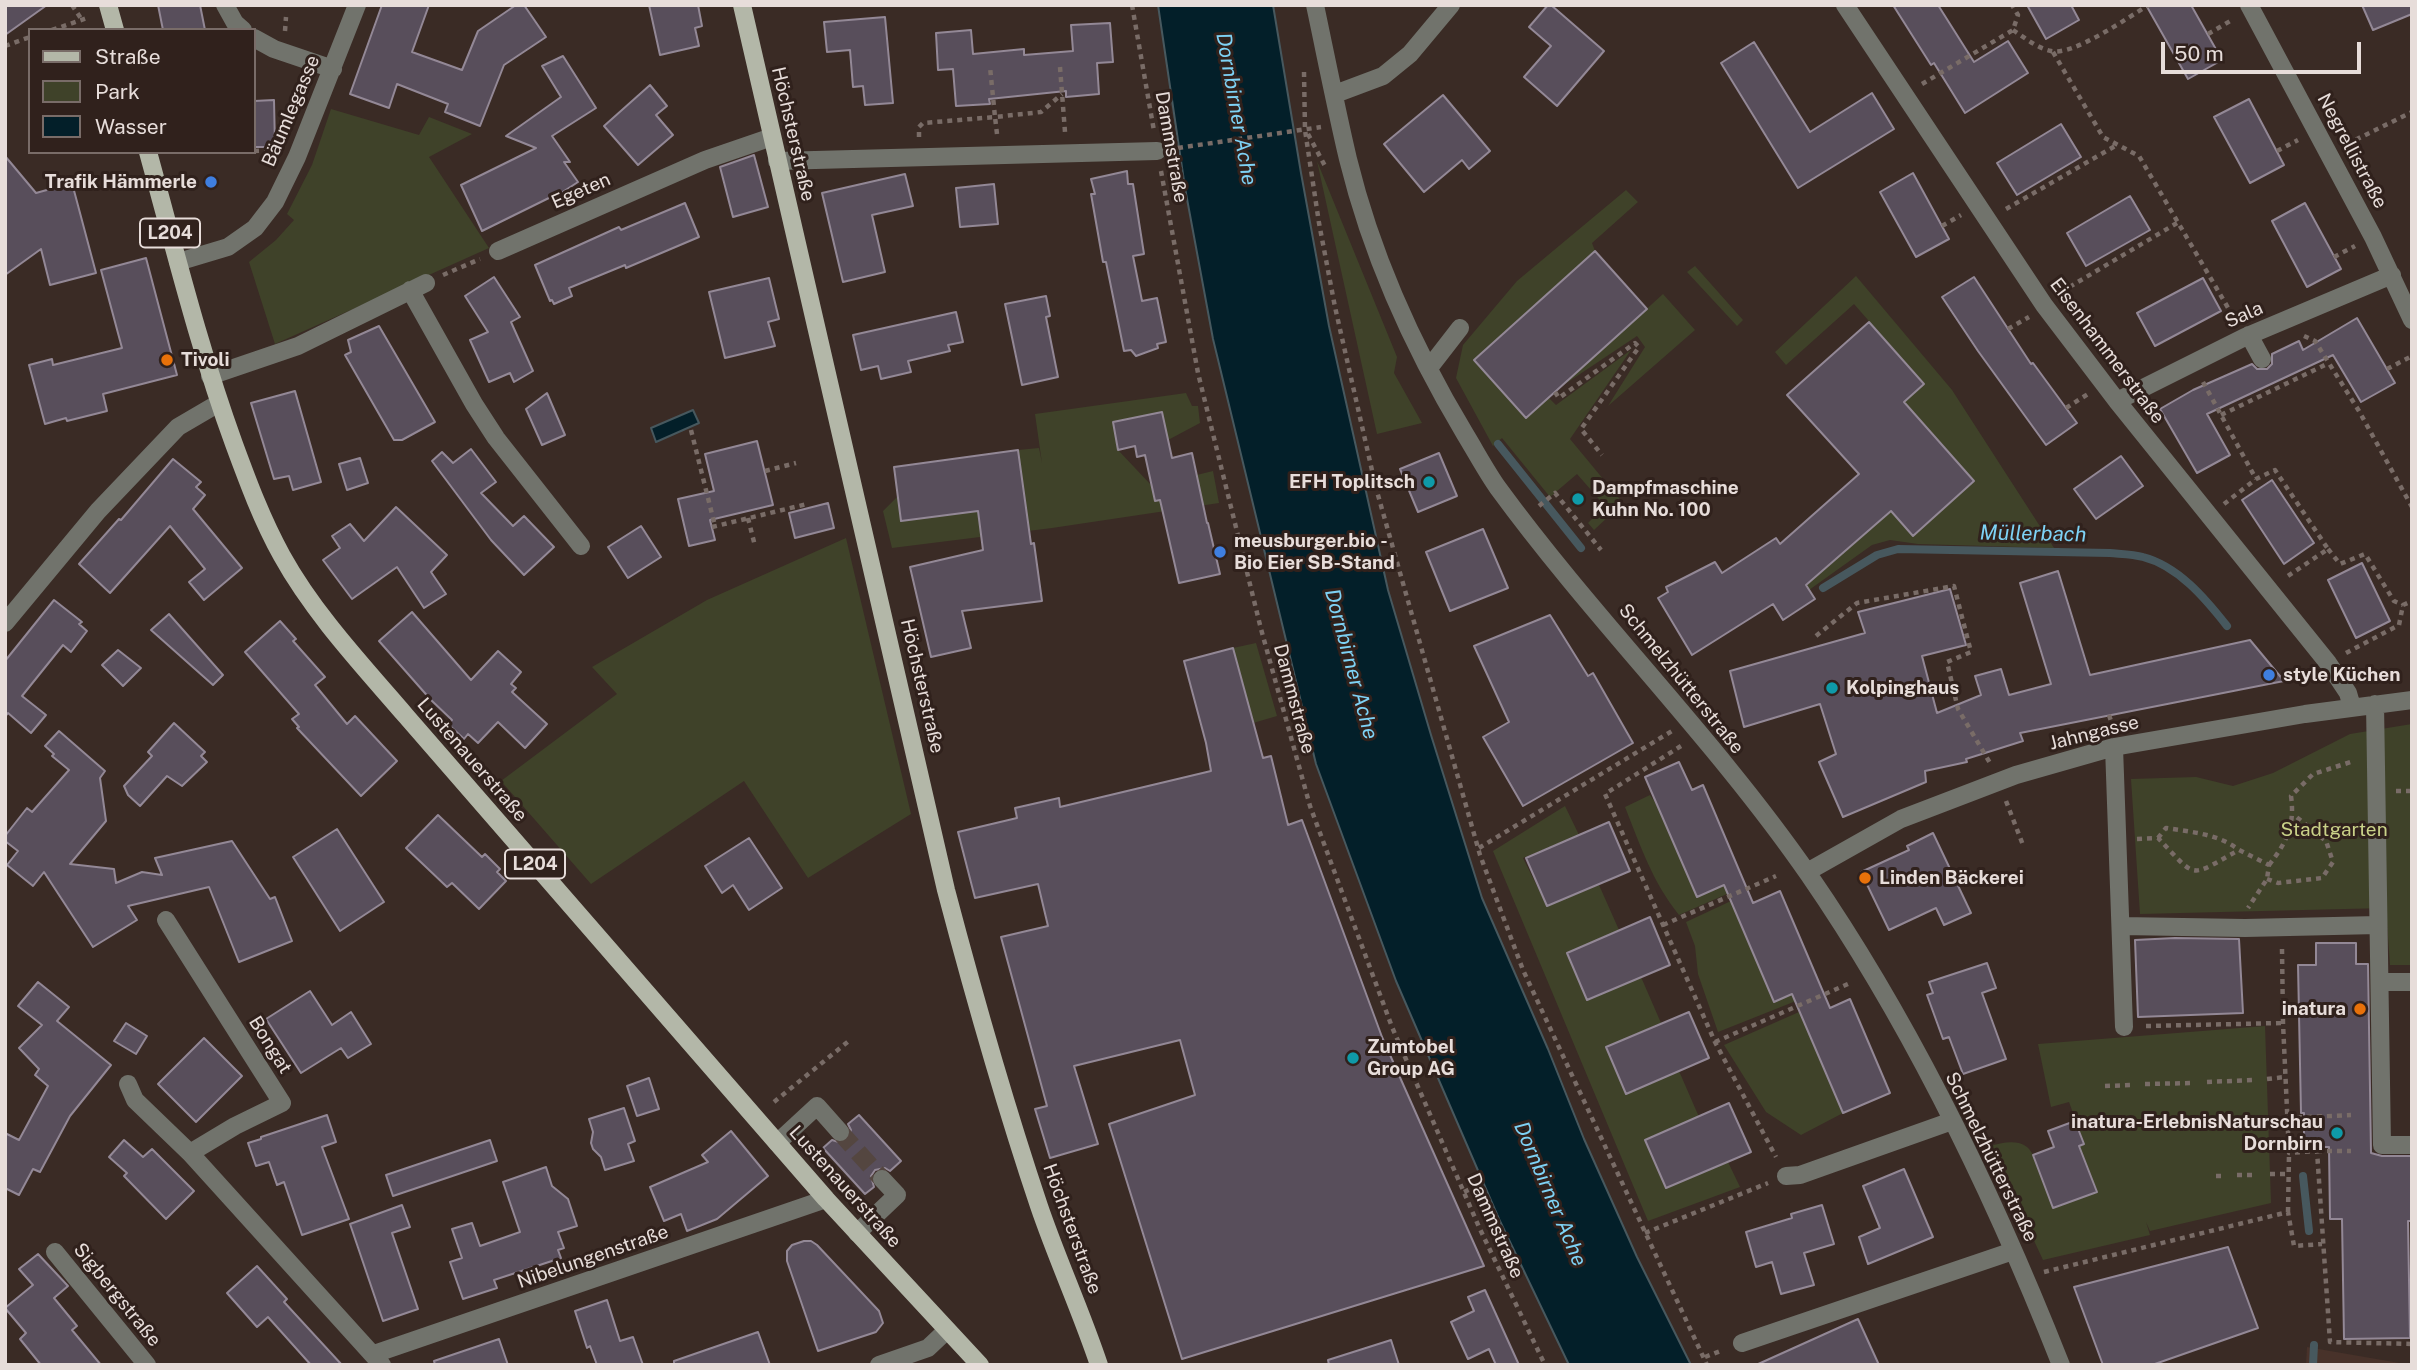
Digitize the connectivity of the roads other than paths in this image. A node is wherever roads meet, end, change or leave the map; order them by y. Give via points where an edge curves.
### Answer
1 (108, 5) edge
2 (225, 5) edge
3 (357, 5) edge
4 (742, 5) edge
5 (1315, 5) edge
6 (1451, 5) edge
7 (1845, 5) edge
8 (2244, 11) edge
9 (114, 28) edge
10 (241, 28) edge
11 (256, 39) edge
12 (332, 69) junction
13 (1335, 94) junction
14 (772, 137) junction
15 (1163, 150) road end
16 (149, 154) edge
17 (777, 161) junction
18 (498, 251) road end
19 (178, 262) junction
20 (2392, 275) junction
21 (2411, 318) edge
22 (1460, 328) dead end
23 (2247, 336) junction
24 (2262, 359) dead end
25 (1429, 368) junction
26 (211, 376) junction
27 (2116, 401) junction
28 (219, 403) junction
29 (581, 546) dead end
30 (5, 623) edge
31 (2412, 700) edge
32 (2375, 704) junction
33 (2352, 708) junction
34 (2114, 747) junction
35 (1807, 873) junction
36 (166, 920) dead end
37 (2378, 925) junction
38 (2121, 926) junction
39 (2380, 982) junction
40 (2412, 982) edge
41 (2124, 1027) road end
42 (128, 1084) dead end
43 (1952, 1121) junction
44 (840, 1132) tunnel mouth
45 (777, 1143) junction
46 (2412, 1145) edge
47 (190, 1153) junction
48 (1786, 1176) road end
49 (882, 1179) tunnel mouth
50 (826, 1199) junction
51 (857, 1233) junction
52 (2013, 1251) junction
53 (55, 1252) dead end
54 (946, 1331) junction
55 (1742, 1343) dead end
56 (378, 1359) edge
57 (147, 1365) edge
58 (879, 1365) edge
59 (980, 1365) edge
60 (1099, 1365) edge
61 (2061, 1365) edge

1 - 9 main road
2 - 10 street
3 - 12 street, Bäumlegasse
4 - 14 main road, Höchsterstraße
5 - 13 street, Schmelzhütterstraße
6 - 13 street via 1410,54 1383,76
7 - 27 street, Eisenhammerstraße via 2044,305
8 - 20 street, Negrellistraße via 2330,153
11 - 12 street
12 - 19 street, Bäumlegasse via 292,167 275,202 255,228 228,247
13 - 25 street, Schmelzhütterstraße via 1348,160 1387,282
14 - 17 main road, Höchsterstraße
14 - 18 street, Egeten via 705,160
15 - 17 street
16 - 19 main road, Lustenauerstraße / L204
17 - 60 main road, Höchsterstraße via 971,984 1040,1208
19 - 26 main road, Lustenauerstraße / L204
20 - 21 street, Negrellistraße
20 - 23 street, Sala
22 - 25 street
23 - 24 street
23 - 27 street, Sala
25 - 35 street, Schmelzhütterstraße via 1497,486
26 - 28 main road, Lustenauerstraße / L204
26 - 29 street via 299,346 418,286 482,415
27 - 33 street, Eisenhammerstraße via 2328,663 2348,693
28 - 30 street via 178,427 98,511
28 - 45 main road, Lustenauerstraße / L204 via 255,500 309,597 366,670
31 - 32 street, Jahngasse
32 - 33 street, Jahngasse
32 - 37 street
33 - 34 street, Jahngasse
34 - 35 street, Jahngasse via 2016,775 1901,819
34 - 38 street
35 - 43 street, Schmelzhütterstraße via 1871,973
36 - 47 street, Bongat via 282,1103
37 - 38 street
37 - 39 street
38 - 41 street
39 - 40 street
39 - 46 street via 2382,1145
42 - 47 street via 135,1100
43 - 48 street
43 - 52 street, Schmelzhütterstraße
44 - 45 street via 817,1106
45 - 50 main road, Lustenauerstraße / L204
47 - 56 street
49 - 51 street via 897,1195
50 - 51 main road, Lustenauerstraße / L204
50 - 56 street, Nibelungenstraße
51 - 54 main road, Lustenauerstraße / L204
52 - 55 street
52 - 61 street, Schmelzhütterstraße
53 - 57 street, Sigbergstraße
54 - 58 street via 928,1348
54 - 59 main road, Lustenauerstraße / L204

